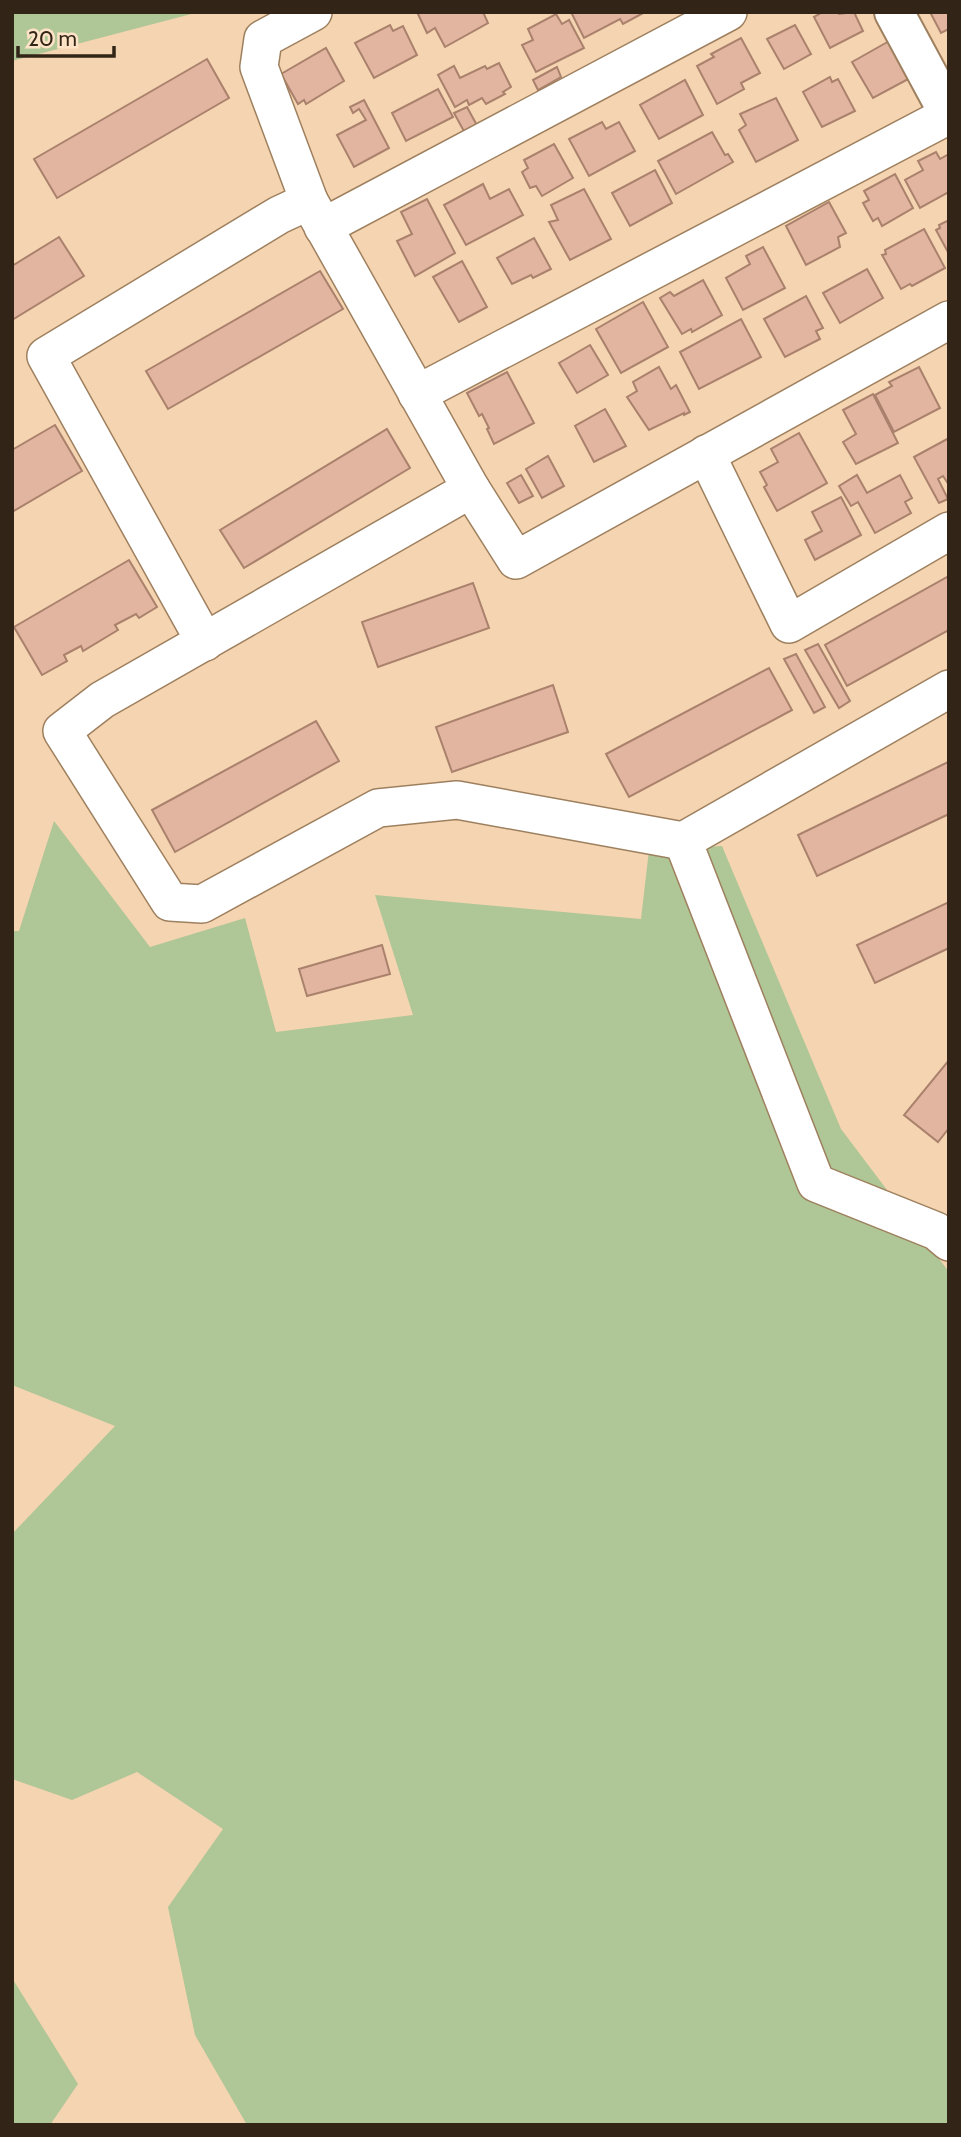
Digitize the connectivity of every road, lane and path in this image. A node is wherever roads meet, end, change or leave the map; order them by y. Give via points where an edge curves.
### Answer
1 (313, 12) edge
2 (728, 12) edge
3 (894, 12) edge
4 (949, 114) edge
5 (316, 214) junction
6 (949, 320) edge
7 (417, 394) junction
8 (706, 454) junction
9 (471, 489) junction
10 (949, 531) edge
11 (205, 642) junction
12 (949, 690) edge
13 (683, 841) junction
14 (944, 1229) edge

1 - 5 street via 263,39 259,67
2 - 5 street
3 - 4 street
4 - 7 street
5 - 7 street
5 - 11 street via 279,215 46,356
6 - 8 street
7 - 9 street
8 - 9 street via 516,559
8 - 10 street via 789,624
9 - 11 street
11 - 13 street via 102,700 62,732 170,902 202,904 378,808 457,800
12 - 13 street
13 - 14 street via 816,1183

